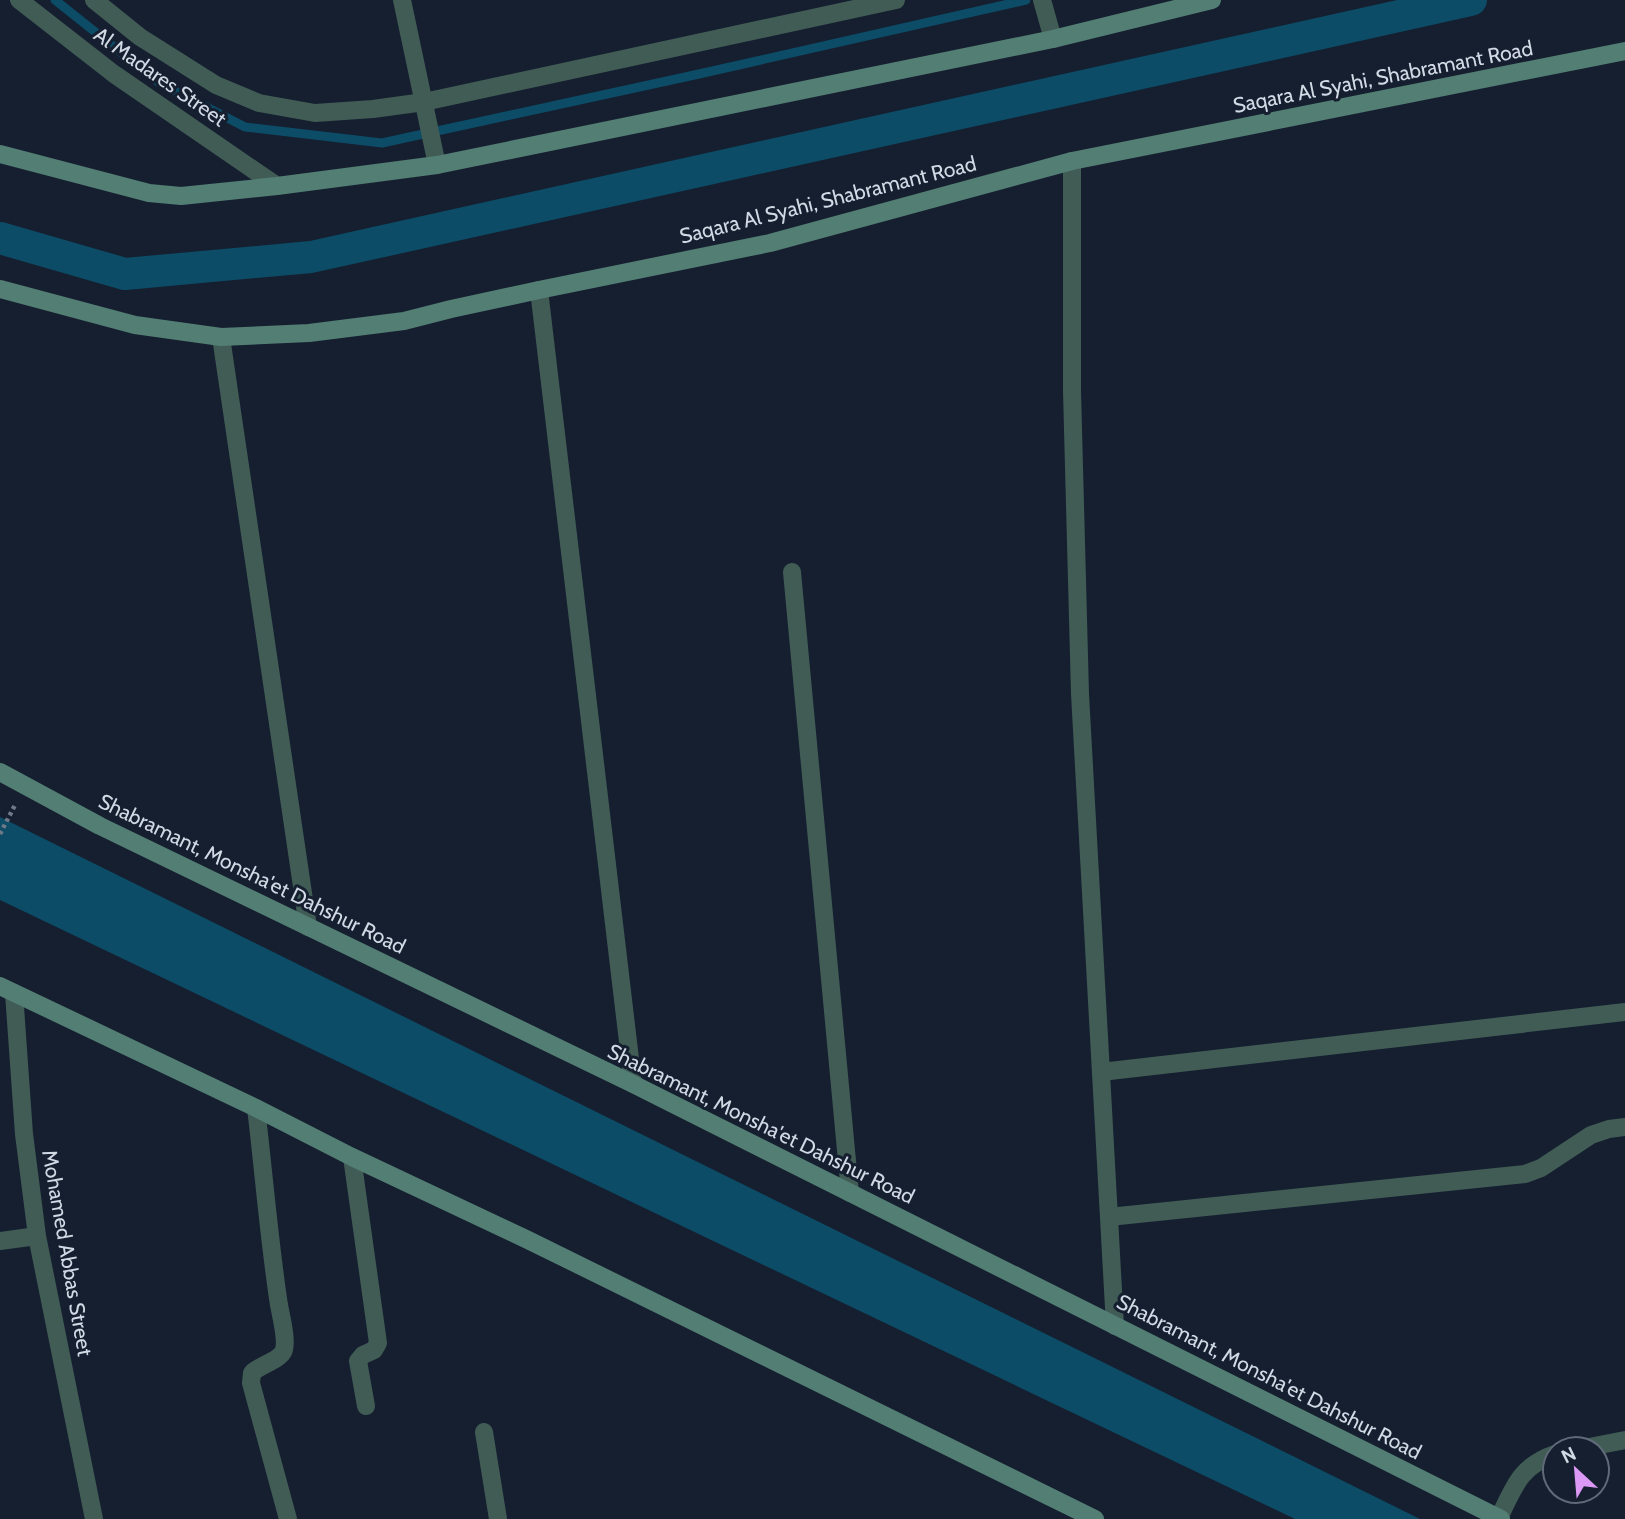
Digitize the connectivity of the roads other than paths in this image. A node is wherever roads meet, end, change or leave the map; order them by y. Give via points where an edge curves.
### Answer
1 (19, 0) edge
2 (94, 0) edge
3 (402, 0) edge
4 (896, 0) edge
5 (1212, 0) edge
6 (1043, 4) edge
7 (1053, 39) junction
8 (1625, 51) edge
9 (427, 120) junction
10 (0, 154) edge
11 (1072, 161) junction
12 (437, 165) junction
13 (277, 186) junction
14 (0, 289) edge
15 (539, 290) junction
16 (221, 337) junction
17 (792, 572) dead end
18 (0, 772) edge
19 (308, 928) junction
20 (7, 990) edge
21 (1625, 1012) edge
22 (1101, 1072) junction
23 (633, 1084) junction
24 (256, 1108) junction
25 (1625, 1127) edge
26 (352, 1157) junction
27 (850, 1193) junction
28 (1110, 1217) junction
29 (37, 1236) junction
30 (0, 1241) edge
31 (1115, 1326) junction
32 (366, 1406) dead end
33 (484, 1432) dead end
34 (1541, 1460) edge
35 (94, 1519) edge
36 (288, 1519) edge
37 (498, 1519) edge
38 (1095, 1519) edge
39 (1500, 1519) edge

1 - 13 street, Al Madares Street via 114,74
2 - 9 street, Al Madares Street via 140,37 216,85 259,103 315,113 373,109
3 - 9 street
4 - 9 street, Al Madares Street
5 - 7 main road
6 - 7 street
7 - 12 main road
8 - 11 main road, Saqara Al Syahi, Shabramant Road
9 - 12 street
10 - 13 main road via 166,195
11 - 15 main road, Saqara Al Syahi, Shabramant Road via 770,243
11 - 22 street via 1080,694
12 - 13 main road
14 - 16 main road, Saqara Al Syahi, Shabramant Road via 135,325
15 - 16 main road, Saqara Al Syahi, Shabramant Road via 404,321 309,333
15 - 23 street
16 - 19 street
17 - 27 street
18 - 19 main road, Shabramant, Monsha'et Dahshur Road
19 - 23 main road, Shabramant, Monsha'et Dahshur Road
20 - 24 main road
20 - 29 street, Mohamed Abbas Street
21 - 22 street
22 - 28 street
23 - 27 main road, Shabramant, Monsha'et Dahshur Road
24 - 26 main road
24 - 36 street via 285,1341 284,1352 252,1373 251,1383
25 - 28 street via 1591,1135 1525,1174
26 - 32 street via 378,1343 358,1361
26 - 38 main road
27 - 31 main road, Shabramant, Monsha'et Dahshur Road
28 - 31 street
29 - 30 street
29 - 35 street, Mohamed Abbas Street
31 - 39 main road, Shabramant, Monsha'et Dahshur Road
33 - 37 street
34 - 39 street via 1525,1471

